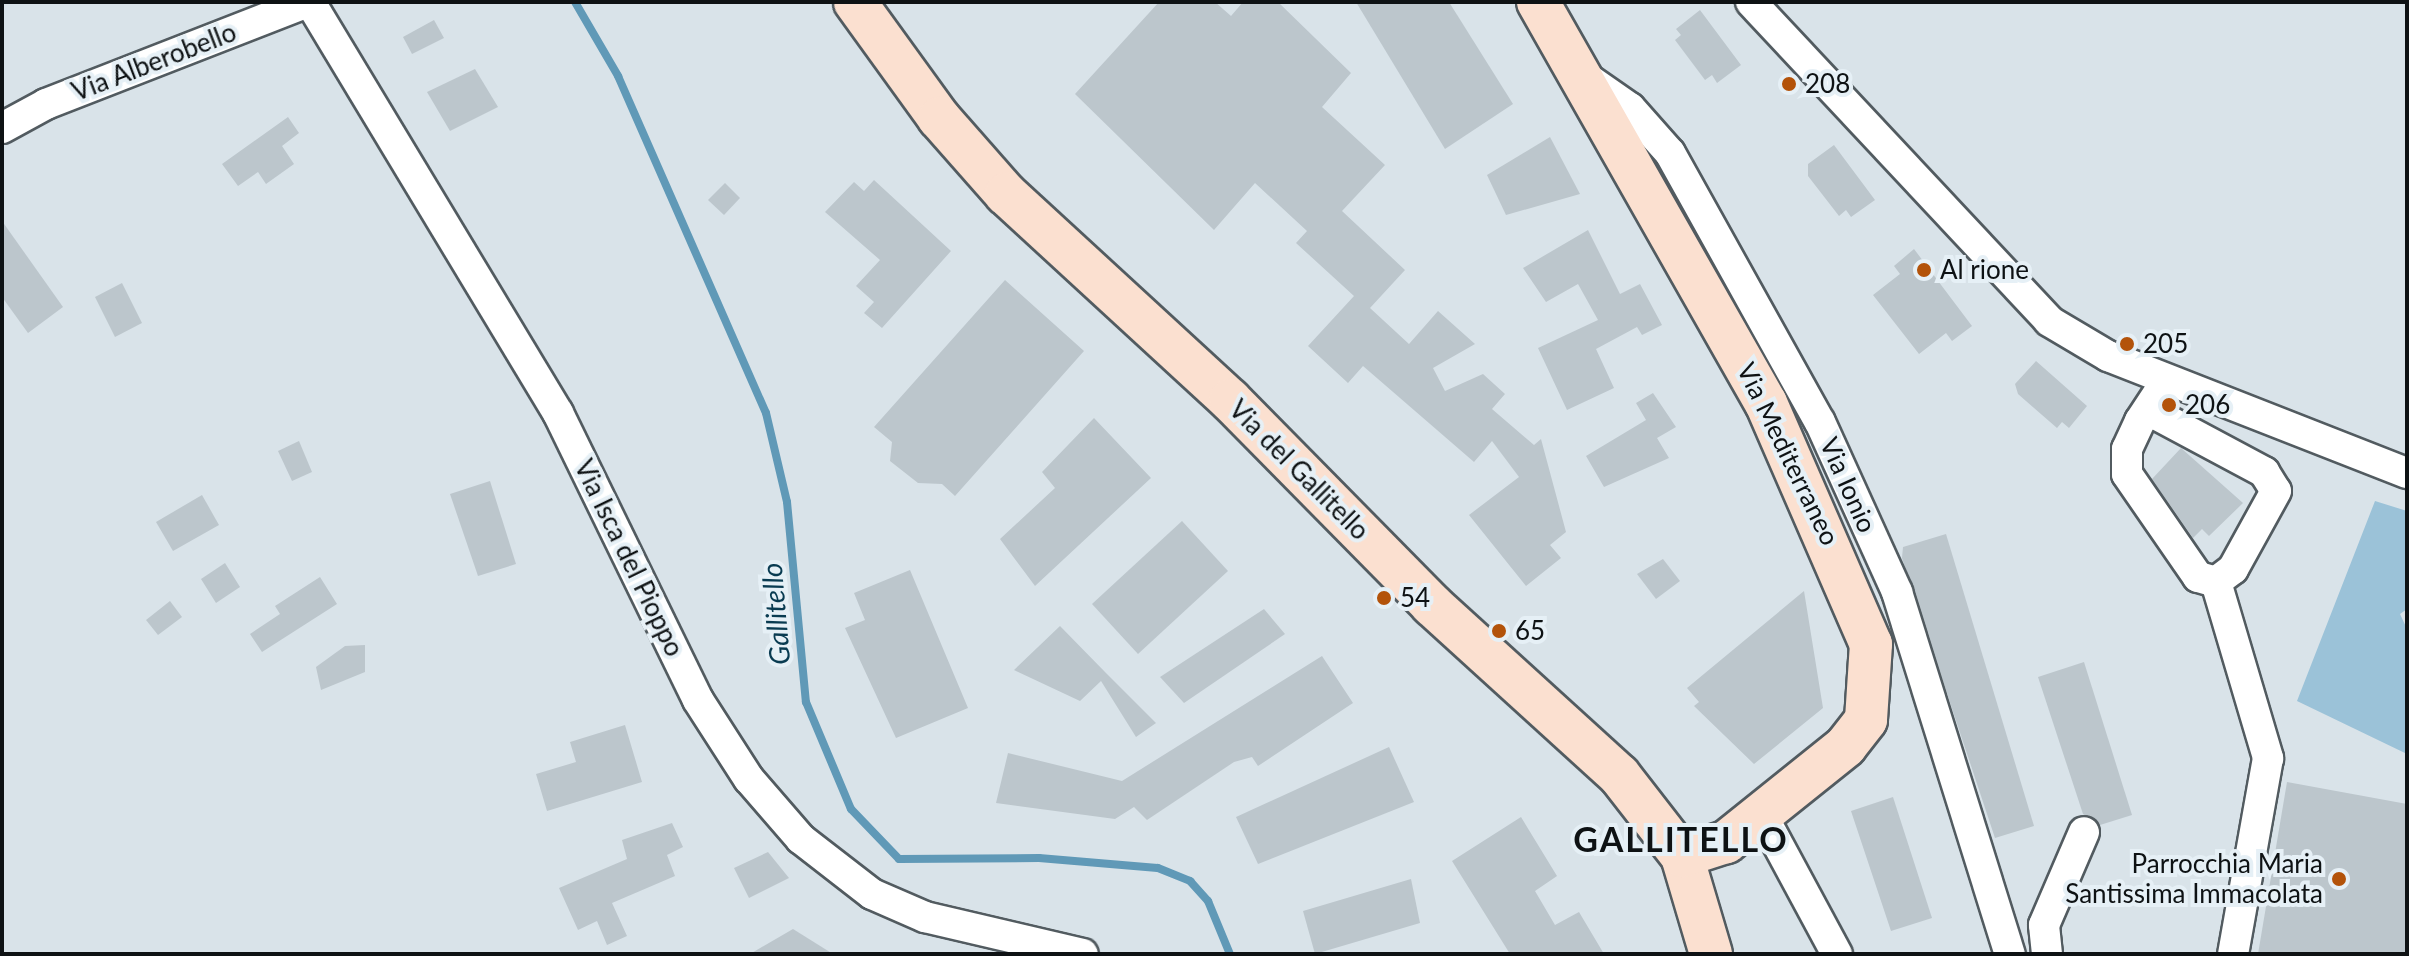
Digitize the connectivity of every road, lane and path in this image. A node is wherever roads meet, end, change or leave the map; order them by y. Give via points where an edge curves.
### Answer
1 (309, 2) edge
2 (855, 2) edge
3 (1538, 2) edge
4 (1751, 2) edge
5 (1582, 74) junction
6 (2, 128) edge
7 (2167, 380) junction
8 (2148, 410) junction
9 (2407, 473) edge
10 (2216, 582) junction
11 (1761, 813) junction
12 (2084, 832) dead end
13 (1682, 856) junction
14 (1083, 954) edge
15 (1711, 954) edge
16 (1837, 954) edge
17 (2010, 954) edge
18 (2047, 954) edge
19 (2233, 954) edge

1 - 6 street, Via Alberobello via 46,104
1 - 14 street, Via Isca del Pioppo via 558,413 698,700 749,779 801,839 872,894 925,917
2 - 13 street, Via del Gallitello via 939,118 1006,194 1230,400 1432,605 1579,733
3 - 5 street, Via Mediterraneo
4 - 7 street via 2049,321
5 - 11 street, Via Mediterraneo via 1766,403 1871,644 1866,720 1846,746
5 - 17 street, Via Ionio via 1630,108 1670,153 1820,422 1897,592
7 - 8 street
7 - 9 street
8 - 10 street via 2127,449 2127,474 2198,577
8 - 10 street via 2264,472 2276,491 2233,569
10 - 19 street via 2268,758
11 - 13 street, Via Mediterraneo via 1726,842
11 - 16 street
12 - 18 street via 2044,925
13 - 15 street, Via del Gallitello

